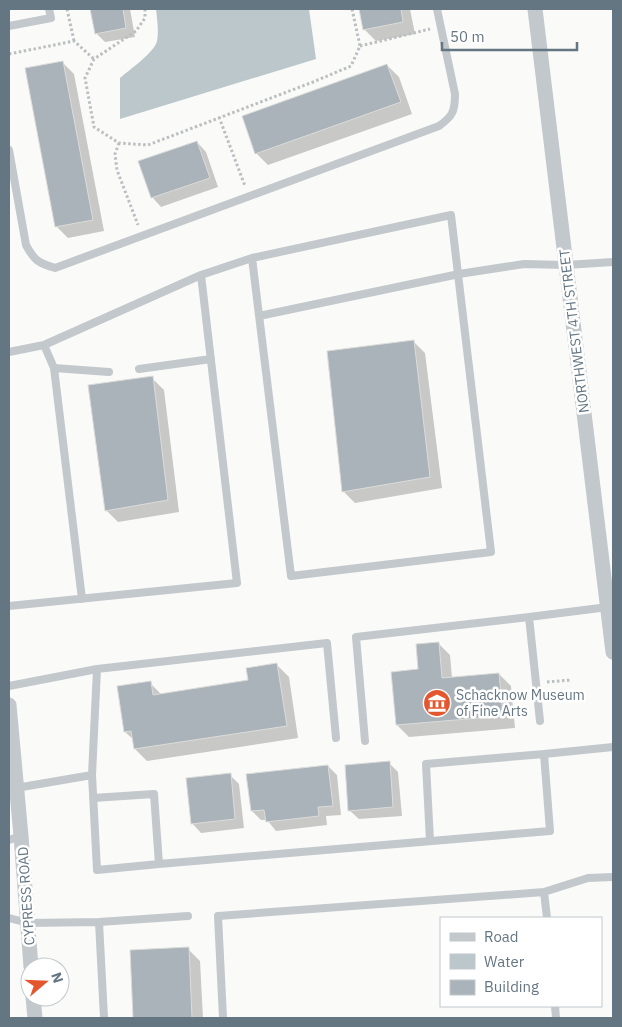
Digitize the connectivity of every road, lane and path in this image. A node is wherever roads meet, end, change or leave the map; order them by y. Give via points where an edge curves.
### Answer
1 (49, 9) edge
2 (67, 9) edge
3 (145, 9) edge
4 (352, 9) edge
5 (437, 9) edge
6 (535, 9) edge
7 (9, 26) edge
8 (441, 26) junction
9 (74, 41) junction
10 (360, 46) junction
11 (9, 54) edge
12 (94, 59) junction
13 (219, 117) junction
14 (119, 143) junction
15 (9, 150) edge
16 (249, 196) junction
17 (142, 236) junction
18 (252, 258) junction
19 (613, 262) edge
20 (566, 265) junction
21 (459, 274) junction
22 (201, 275) junction
23 (259, 316) junction
24 (44, 346) junction
25 (9, 352) edge
26 (211, 359) junction
27 (54, 368) junction
28 (138, 369) dead end
29 (109, 372) dead end
30 (82, 598) junction
31 (9, 606) edge
32 (608, 607) junction
33 (530, 617) junction
34 (613, 652) edge
35 (97, 668) junction
36 (571, 680) dead end
37 (546, 682) dead end
38 (9, 686) edge
39 (9, 705) edge
40 (540, 721) dead end
41 (336, 738) dead end
42 (364, 742) dead end
43 (613, 747) edge
44 (544, 754) junction
45 (92, 775) junction
46 (16, 788) junction
47 (93, 798) junction
48 (15, 838) edge
49 (430, 841) junction
50 (159, 864) junction
51 (613, 877) edge
52 (544, 892) junction
53 (188, 916) dead end
54 (547, 917) edge
55 (9, 918) edge
56 (99, 922) junction
57 (28, 923) junction
58 (30, 957) edge
59 (104, 1018) edge
60 (223, 1018) edge

1 - 7 lane via 51,18
2 - 9 path
3 - 12 path via 145,18 136,31
4 - 10 path
5 - 8 lane
6 - 20 street, NORTHWEST 4TH STREET
8 - 10 path
8 - 16 lane via 455,94 455,106 449,119 438,126
9 - 11 path
9 - 12 path
10 - 13 path via 351,66
12 - 14 path via 85,78 94,127
13 - 14 path via 148,145
13 - 16 path
14 - 17 path via 115,154 117,170
15 - 17 lane via 26,245 32,257 42,264 55,268
16 - 17 lane
18 - 21 lane via 451,215
18 - 22 lane
18 - 23 lane
19 - 20 lane
20 - 21 lane via 524,264
20 - 32 street, NORTHWEST 4TH STREET
21 - 23 lane
21 - 23 lane via 491,552 290,576
22 - 24 lane
22 - 26 lane
24 - 25 lane
24 - 27 lane
26 - 28 lane
26 - 30 lane via 237,584
27 - 29 lane
27 - 30 lane
30 - 31 lane
32 - 33 lane
32 - 34 street, NORTHWEST 4TH STREET
33 - 40 lane
33 - 42 lane via 356,637
35 - 38 lane
35 - 41 lane via 327,644
35 - 45 lane
36 - 37 path
39 - 46 street, CYPRESS ROAD
43 - 44 lane
44 - 49 lane via 426,764
44 - 49 lane via 550,831
45 - 46 lane
45 - 47 lane
46 - 48 street, CYPRESS ROAD
47 - 50 lane via 154,794
47 - 50 lane via 97,870
48 - 57 street, CYPRESS ROAD
49 - 50 lane
51 - 52 lane via 588,878
52 - 54 lane
52 - 60 lane via 218,916
53 - 56 lane
55 - 57 lane
56 - 57 lane
56 - 59 lane
57 - 58 street, CYPRESS ROAD

